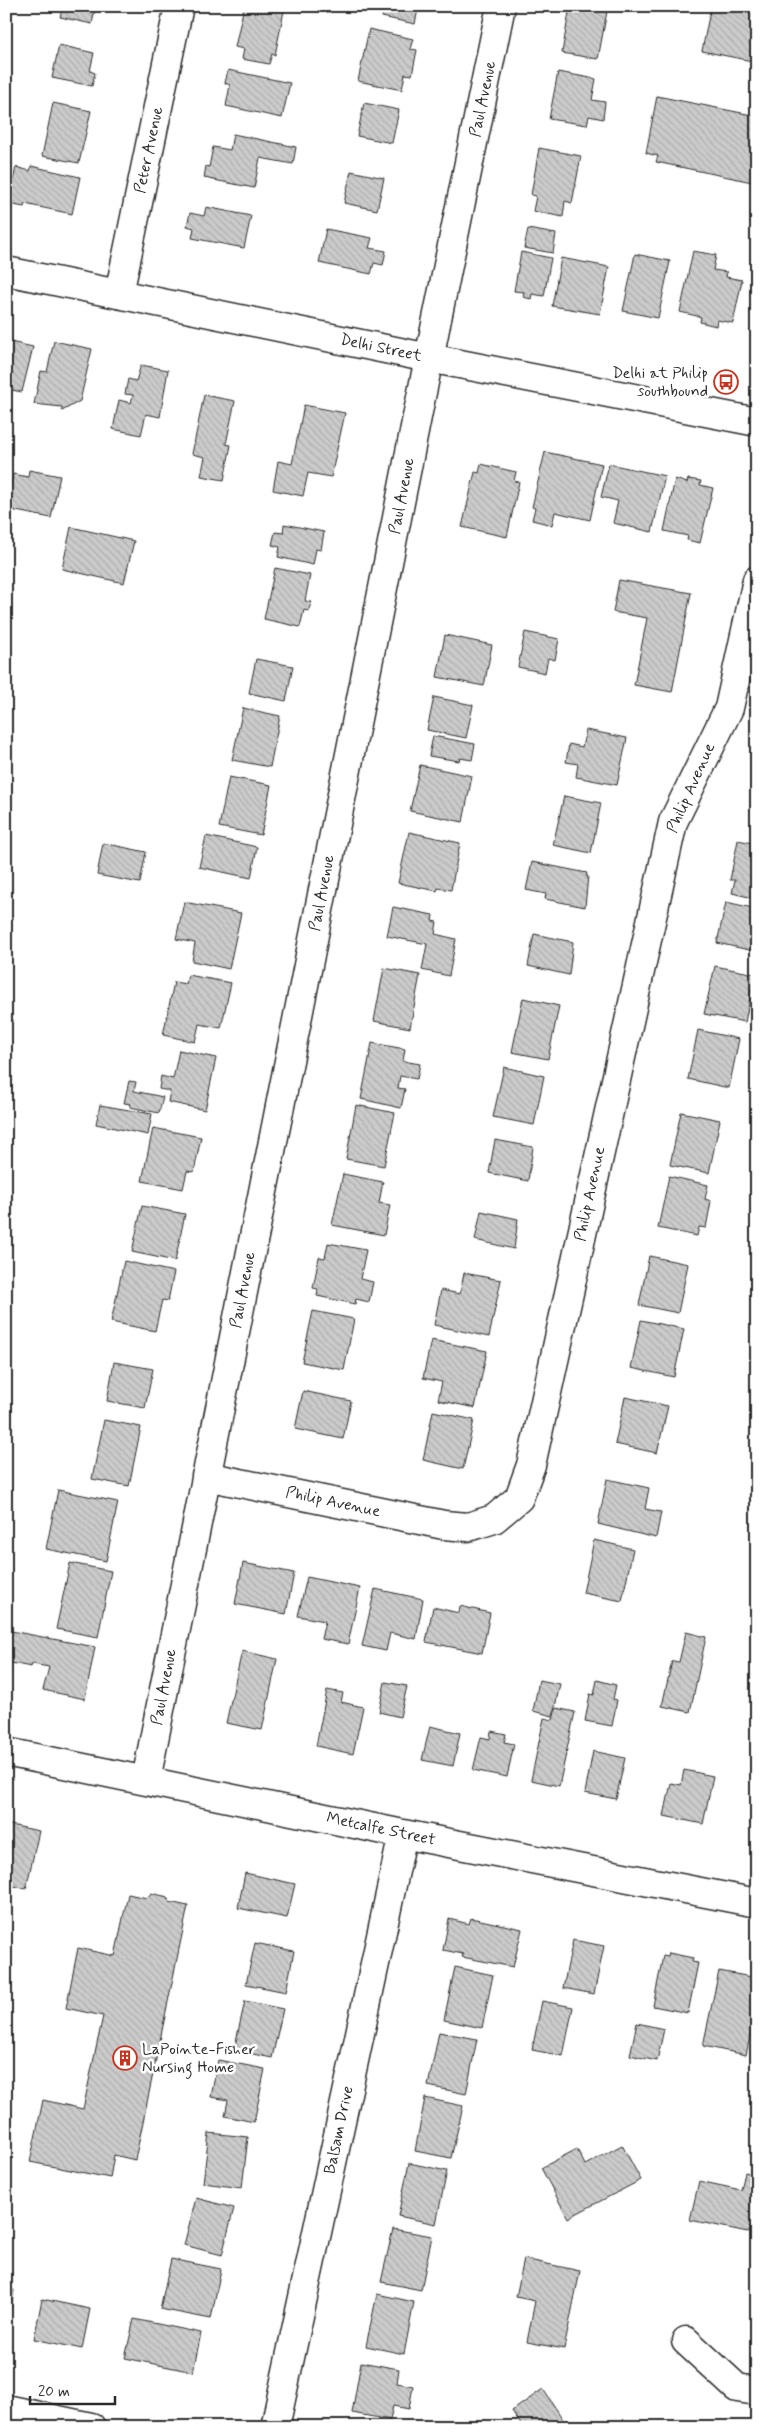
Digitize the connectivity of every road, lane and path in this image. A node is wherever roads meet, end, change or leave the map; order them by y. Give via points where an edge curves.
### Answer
1 (179, 6) edge
2 (502, 6) edge
3 (6, 271) edge
4 (119, 294) junction
5 (429, 358) junction
6 (757, 422) edge
7 (757, 580) edge
8 (206, 1476) junction
9 (6, 1752) edge
10 (146, 1780) junction
11 (403, 1834) junction
12 (757, 1904) edge
13 (686, 2341) dead end
14 (757, 2391) edge
15 (6, 2409) edge
16 (91, 2427) edge
17 (275, 2427) edge

1 - 4 street, Peter Avenue
2 - 5 street, Paul Avenue
3 - 4 street, Delhi Street
4 - 5 street, Delhi Street
5 - 6 street, Delhi Street
5 - 8 street, Paul Avenue
7 - 8 street, Philip Avenue via 729,708 673,822 531,1465 518,1498 494,1519 468,1527 444,1525
8 - 10 street, Paul Avenue
9 - 10 street, Metcalfe Street
10 - 11 street, Metcalfe Street
11 - 12 street, Metcalfe Street
11 - 17 street, Balsam Drive
13 - 14 street via 737,2388
15 - 16 street

